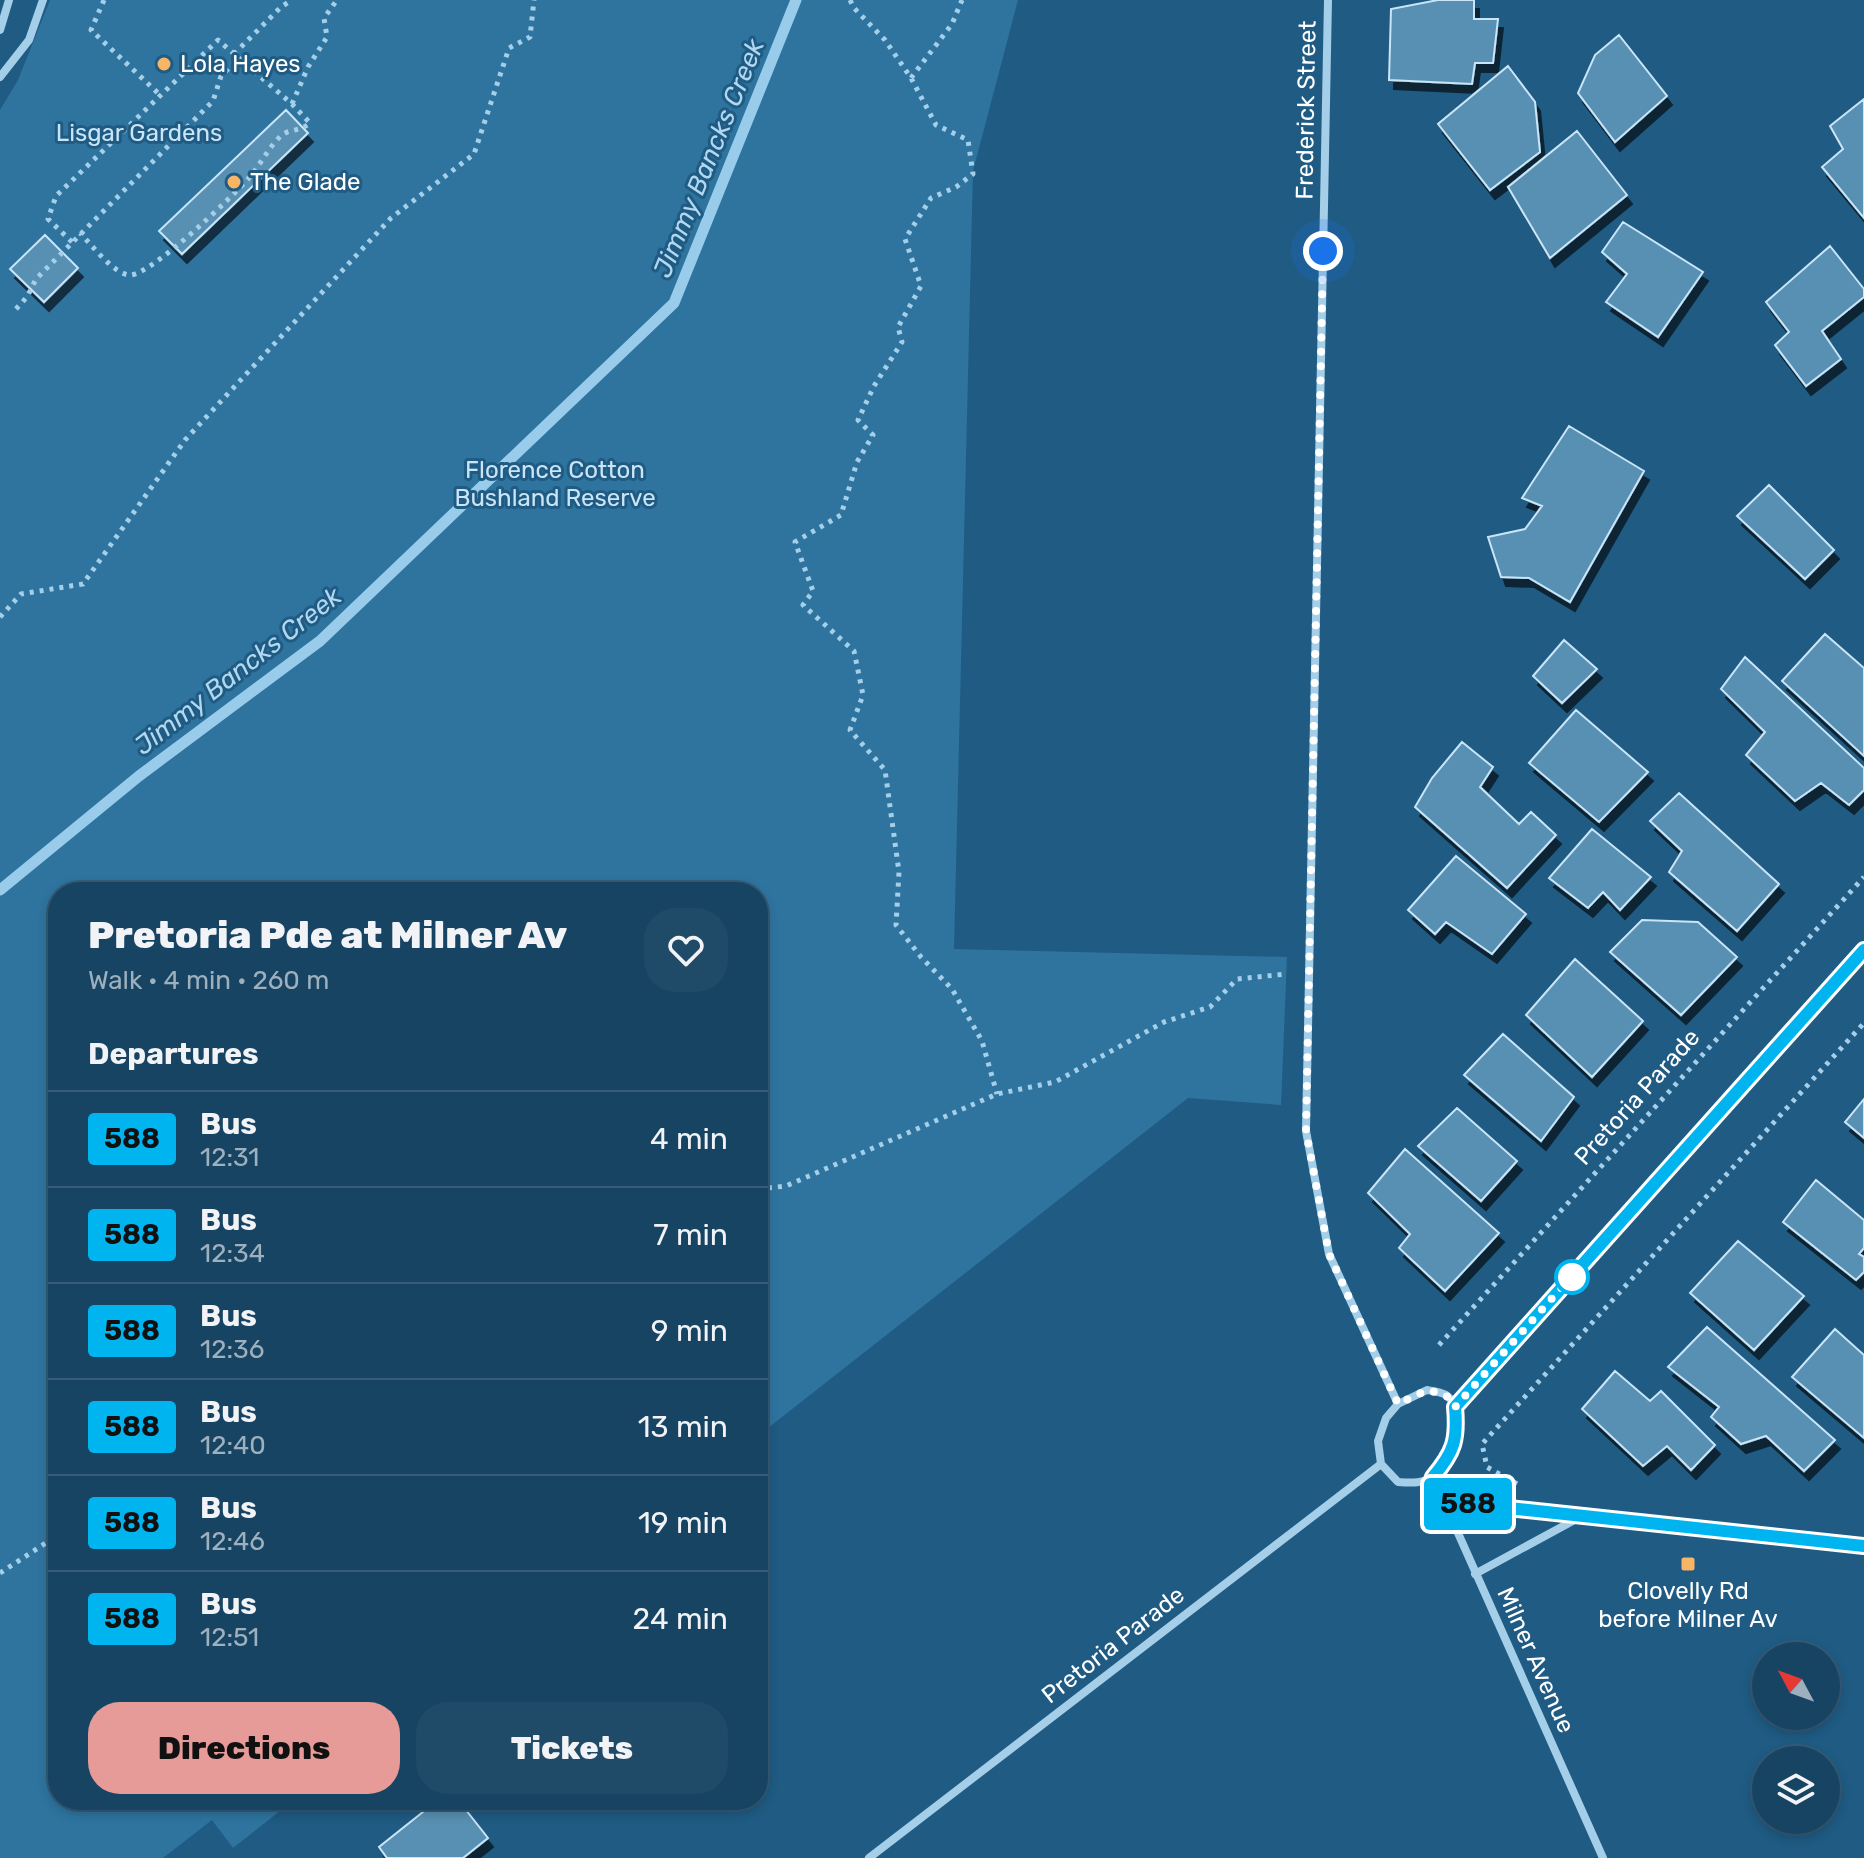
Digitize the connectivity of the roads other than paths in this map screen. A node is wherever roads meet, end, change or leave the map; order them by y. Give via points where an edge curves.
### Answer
1 (9, 0) edge
2 (43, 0) edge
3 (1328, 0) edge
4 (0, 30) edge
5 (0, 77) edge
6 (1864, 950) edge
7 (1398, 1404) junction
8 (1455, 1407) junction
9 (1381, 1464) junction
10 (1433, 1477) junction
11 (1443, 1501) junction
12 (1581, 1517) junction
13 (1864, 1545) edge
14 (1475, 1574) junction
15 (869, 1858) edge
16 (1603, 1858) edge

1 - 4 street
2 - 5 street via 29,40
3 - 7 street, Frederick Street via 1306,1131 1329,1254
6 - 8 street
7 - 8 street via 1427,1390 1446,1395
7 - 9 street via 1378,1441
8 - 10 street via 1453,1452
9 - 10 street via 1398,1482
9 - 15 street, Pretoria Parade
10 - 11 street, Milner Avenue
11 - 12 street
11 - 14 street, Milner Avenue
12 - 13 street
12 - 14 street
14 - 16 street, Milner Avenue

